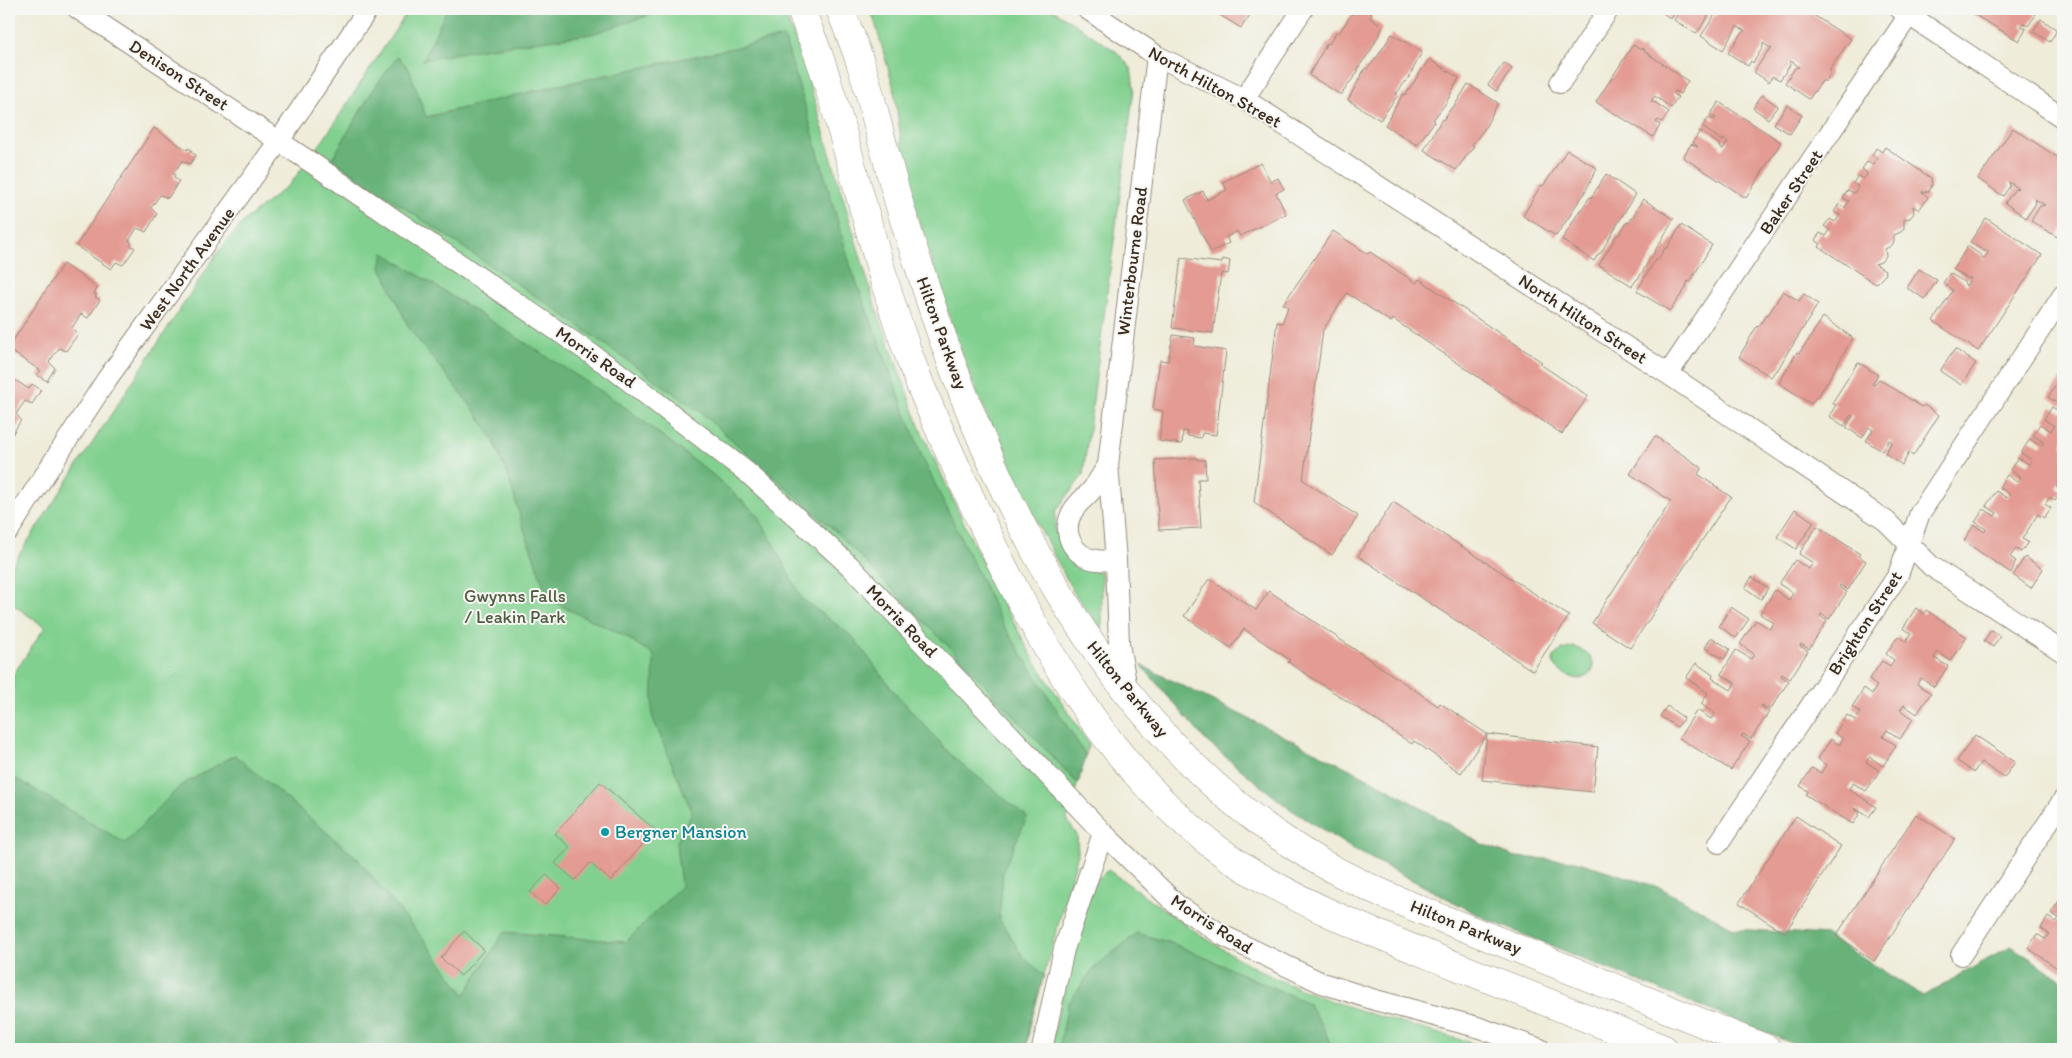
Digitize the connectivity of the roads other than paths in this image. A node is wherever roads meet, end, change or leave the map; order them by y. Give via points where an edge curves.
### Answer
1 (78, 9) edge
2 (368, 9) edge
3 (801, 9) edge
4 (840, 9) edge
5 (1087, 9) edge
6 (1303, 9) edge
7 (1609, 9) edge
8 (1907, 11) edge
9 (1157, 56) junction
10 (1560, 83) dead end
11 (1244, 99) junction
12 (2063, 118) edge
13 (279, 141) junction
14 (2063, 295) edge
15 (1668, 374) junction
16 (1108, 465) junction
17 (9, 530) edge
18 (1909, 544) junction
19 (1116, 560) junction
20 (2063, 652) edge
21 (1130, 698) junction
22 (2063, 800) edge
23 (1103, 833) junction
24 (1719, 843) dead end
25 (1961, 955) dead end
26 (1042, 1049) edge
27 (1540, 1049) edge
28 (1664, 1049) edge
29 (1767, 1049) edge

1 - 13 street, Denison Street
2 - 13 street, West North Avenue
3 - 28 main road, Hilton Parkway via 827,79 913,368 994,549 1036,630 1118,754 1184,823 1242,866 1302,902 1379,936
4 - 21 main road, Hilton Parkway via 862,66 920,270 984,443 1026,534 1069,610
5 - 9 street, North Hilton Street
6 - 11 street
7 - 10 street
8 - 12 street
8 - 15 street, Baker Street
9 - 11 street, North Hilton Street
9 - 16 street, Winterbourne Road
11 - 15 street, North Hilton Street
13 - 17 street, West North Avenue via 107,379
13 - 23 street, Morris Road via 616,371 749,474 850,566
14 - 18 street, Brighton Street via 1920,513
15 - 18 street, North Hilton Street via 1886,521
16 - 19 street, Winterbourne Road
16 - 19 street, Winterbourne Road via 1072,512 1067,523 1068,538 1073,548 1083,556
18 - 20 street, North Hilton Street via 1931,566
18 - 24 street, Brighton Street via 1898,575
19 - 21 street, Winterbourne Road via 1121,664
21 - 29 main road, Hilton Parkway via 1191,765 1270,830 1321,862 1399,900
22 - 25 street
23 - 26 street via 1064,949
23 - 27 street, Morris Road via 1176,904 1222,935 1270,959 1322,983 1477,1027

